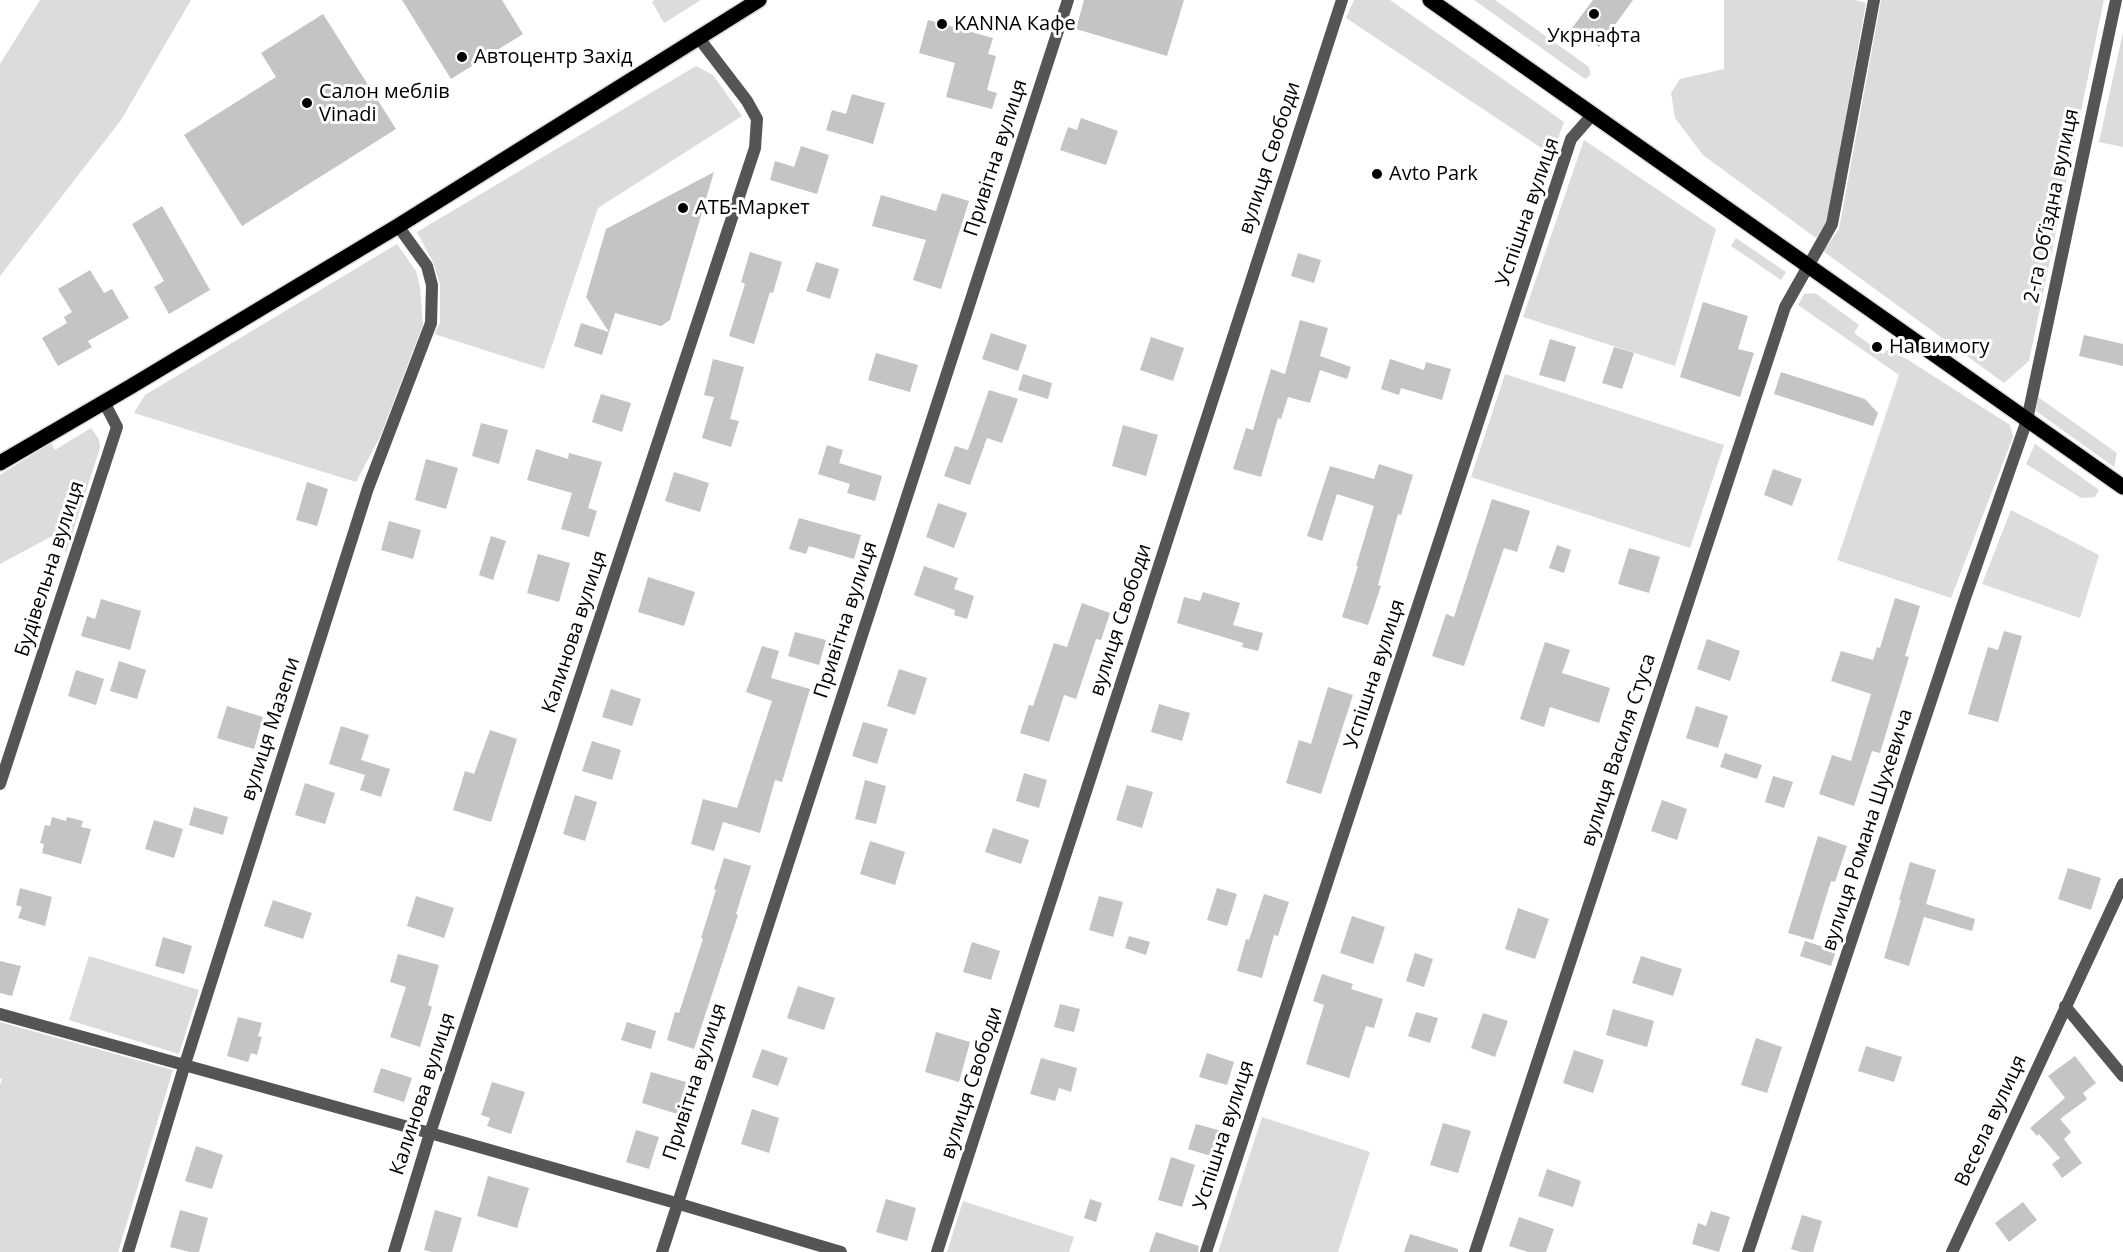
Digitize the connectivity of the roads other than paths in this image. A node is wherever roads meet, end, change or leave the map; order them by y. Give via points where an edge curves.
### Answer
1 (759, 0) edge
2 (1068, 0) edge
3 (1342, 0) edge
4 (1430, 0) edge
5 (1874, 0) edge
6 (2116, 0) edge
7 (698, 38) junction
8 (1593, 114) junction
9 (398, 226) junction
10 (1808, 264) junction
11 (104, 402) junction
12 (2027, 420) junction
13 (0, 463) edge
14 (2123, 487) edge
15 (0, 784) edge
16 (2123, 884) edge
17 (2065, 1006) junction
18 (0, 1014) edge
19 (185, 1064) junction
20 (2123, 1077) edge
21 (430, 1133) junction
22 (676, 1203) junction
23 (128, 1252) edge
24 (394, 1252) edge
25 (662, 1252) edge
26 (841, 1252) edge
27 (937, 1252) edge
28 (1206, 1252) edge
29 (1475, 1252) edge
30 (1748, 1252) edge
31 (1952, 1252) edge

1 - 7 main road
2 - 22 street, Привітна вулиця
3 - 27 street, вулиця Свободи
4 - 8 main road
5 - 10 street, вулиця Василя Стуса via 1832,224
6 - 12 street, 2-га Обʼїздна вулиця
7 - 9 main road
7 - 21 street, Калинова вулиця via 757,119 755,148
8 - 10 main road
8 - 28 street, Успішна вулиця via 1571,139
9 - 11 main road
9 - 19 street, вулиця Мазепи via 427,266 432,285 431,323 368,488
10 - 12 main road
10 - 29 street, вулиця Василя Стуса via 1785,307
11 - 13 main road
11 - 15 street, Будівельна вулиця via 117,427
12 - 14 main road
12 - 30 street, вулиця Романа Шухевича
16 - 17 street, Весела вулиця
17 - 20 street
17 - 31 street, Весела вулиця
18 - 19 street
19 - 21 street
19 - 23 street, вулиця Мазепи
21 - 22 street
21 - 24 street, Калинова вулиця
22 - 25 street, Привітна вулиця
22 - 26 street

